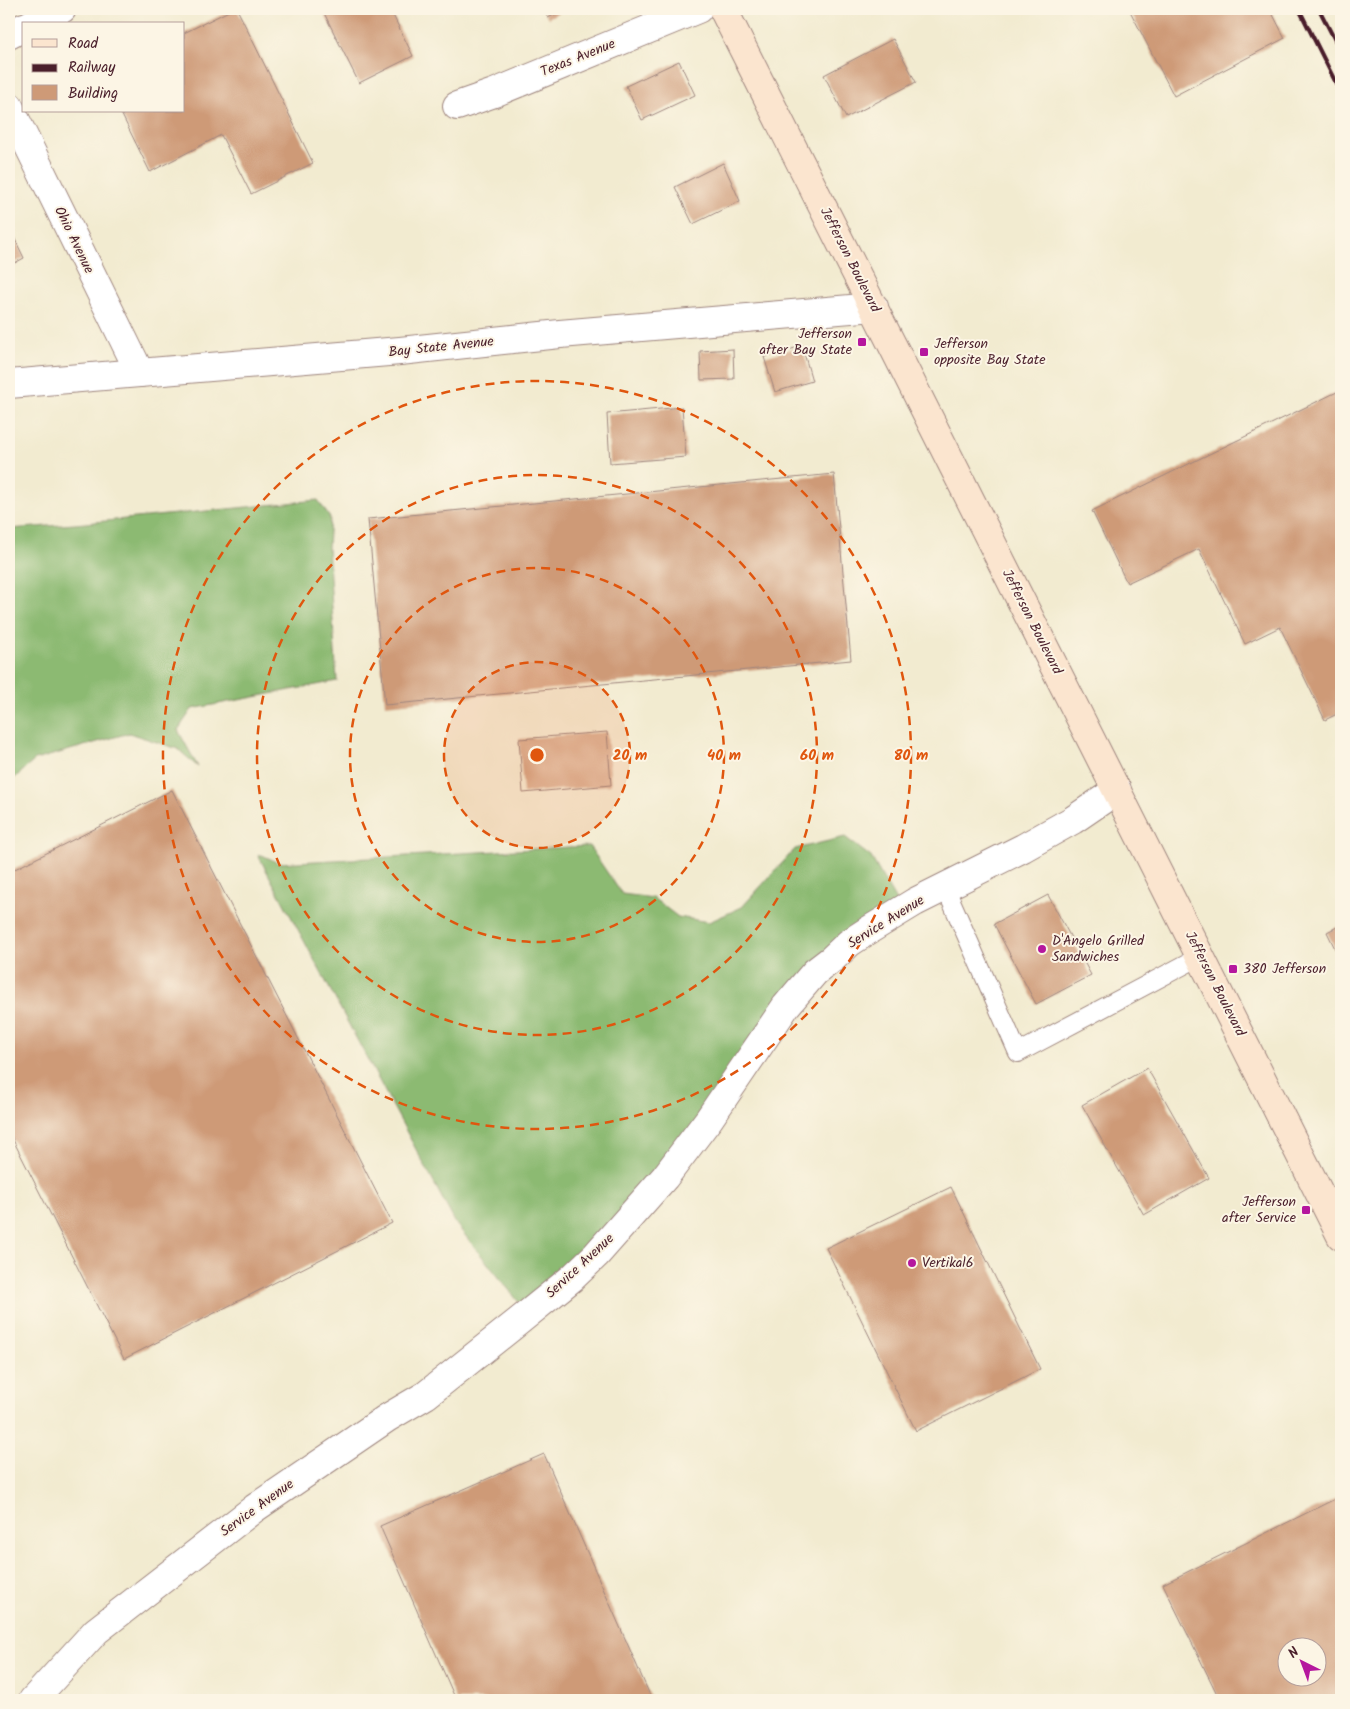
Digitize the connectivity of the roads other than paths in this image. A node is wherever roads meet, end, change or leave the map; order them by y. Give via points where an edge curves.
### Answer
1 (62, 9) edge
2 (698, 9) edge
3 (723, 9) edge
4 (35, 22) edge
5 (22, 28) edge
6 (9, 35) edge
7 (9, 106) edge
8 (457, 106) dead end
9 (874, 307) junction
10 (140, 373) junction
11 (9, 384) edge
12 (1117, 790) junction
13 (945, 887) junction
14 (1201, 956) junction
15 (1341, 1236) edge
16 (33, 1700) edge

1 - 4 street
2 - 8 street, Texas Avenue
3 - 9 main road, Jefferson Boulevard
5 - 6 street
7 - 10 street, Ohio Avenue
9 - 10 street, Bay State Avenue
9 - 12 main road, Jefferson Boulevard
10 - 11 street, Bay State Avenue
12 - 13 street, Service Avenue via 1073,820
12 - 14 main road, Jefferson Boulevard
13 - 14 lane via 1018,1052
13 - 16 street, Service Avenue via 849,943 815,972 786,1006 665,1177 572,1278 426,1395 255,1508 96,1631
14 - 15 main road, Jefferson Boulevard

